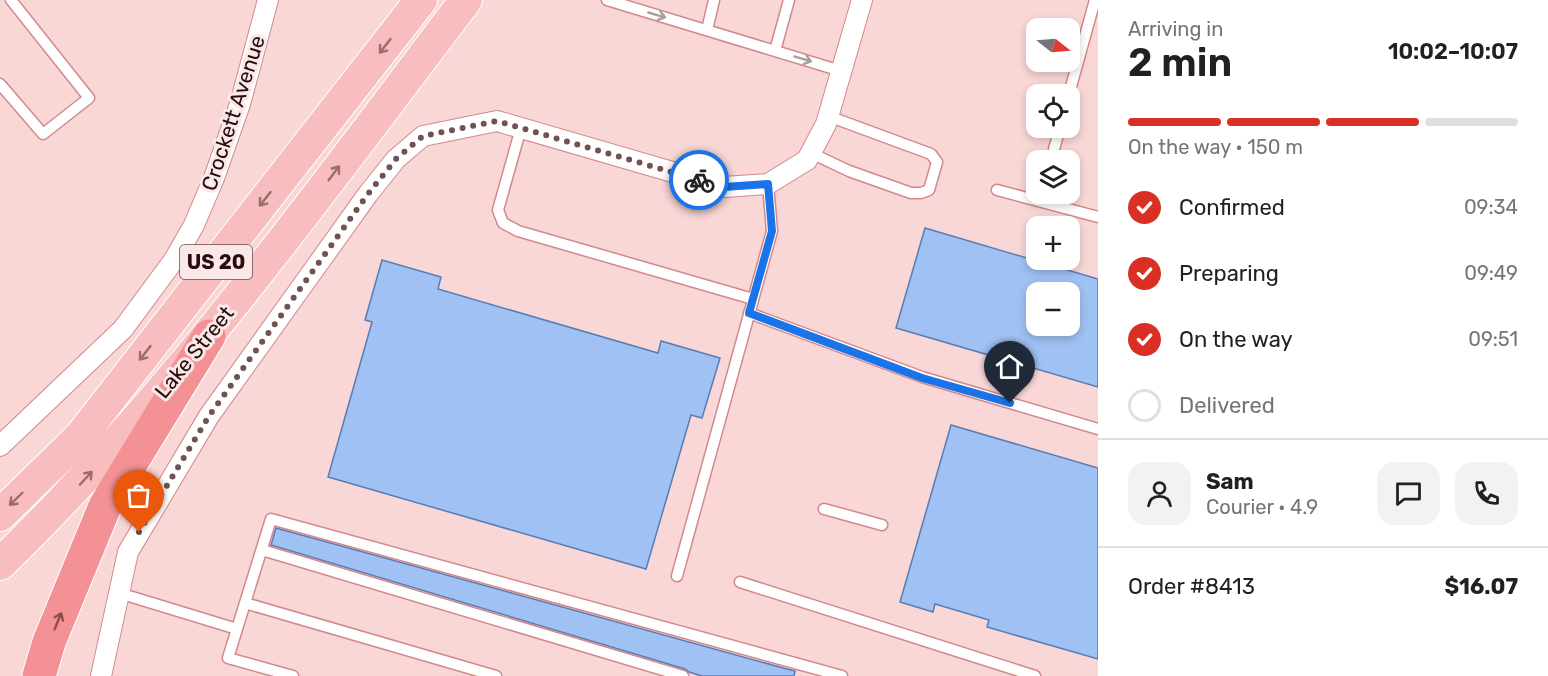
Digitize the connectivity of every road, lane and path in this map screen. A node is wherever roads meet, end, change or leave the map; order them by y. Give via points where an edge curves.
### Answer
1 (11, 0) edge
2 (268, 0) edge
3 (421, 0) edge
4 (607, 0) edge
5 (714, 0) edge
6 (789, 0) edge
7 (862, 0) edge
8 (1095, 0) edge
9 (462, 5) edge
10 (707, 30) junction
11 (775, 51) junction
12 (841, 71) junction
13 (0, 84) edge
14 (1072, 84) edge
15 (828, 116) junction
16 (521, 128) junction
17 (1057, 138) edge
18 (1054, 149) dead end
19 (811, 153) junction
20 (768, 184) junction
21 (997, 190) dead end
22 (1098, 217) edge
23 (753, 299) junction
24 (749, 313) junction
25 (209, 336) junction
26 (1098, 429) edge
27 (0, 446) edge
28 (824, 509) dead end
29 (0, 515) edge
30 (882, 525) dead end
31 (262, 550) junction
32 (0, 564) edge
33 (677, 576) dead end
34 (740, 582) dead end
35 (119, 592) junction
36 (245, 603) junction
37 (237, 629) junction
38 (39, 676) edge
39 (100, 676) edge
40 (293, 676) edge
41 (496, 676) edge
42 (683, 676) edge
43 (842, 676) edge
44 (1035, 676) edge

1 - 13 lane via 89,98 43,134
2 - 27 street, Crockett Avenue via 240,104 214,178 174,260 123,329
3 -> 29 main road, Lake Street / US 20 via 80,437
4 -> 10 lane
5 - 10 lane
6 - 11 lane
7 - 12 street
8 - 14 lane
25 -> 9 main road, Lake Street / US 20
10 - 11 lane
11 -> 12 lane
12 - 15 street
15 - 19 street
15 - 19 lane via 931,154 937,162 929,190 911,193
16 - 20 street via 724,187
16 - 23 lane via 498,210 502,224
16 - 35 street via 497,121 423,136 396,159 209,416 128,552
17 - 18 lane
19 - 20 street via 807,160
20 - 23 lane via 772,231
21 - 22 lane
23 - 24 lane
24 - 26 lane via 922,378
24 - 33 lane
32 -> 25 main road, Lake Street via 109,453
38 -> 25 highway, US 20 via 105,506
28 - 30 lane
31 - 36 lane
31 - 42 lane
31 - 43 lane via 271,519
34 - 44 lane
35 - 37 lane
35 - 39 street
36 - 37 lane
36 - 41 lane
37 - 40 lane via 228,658

